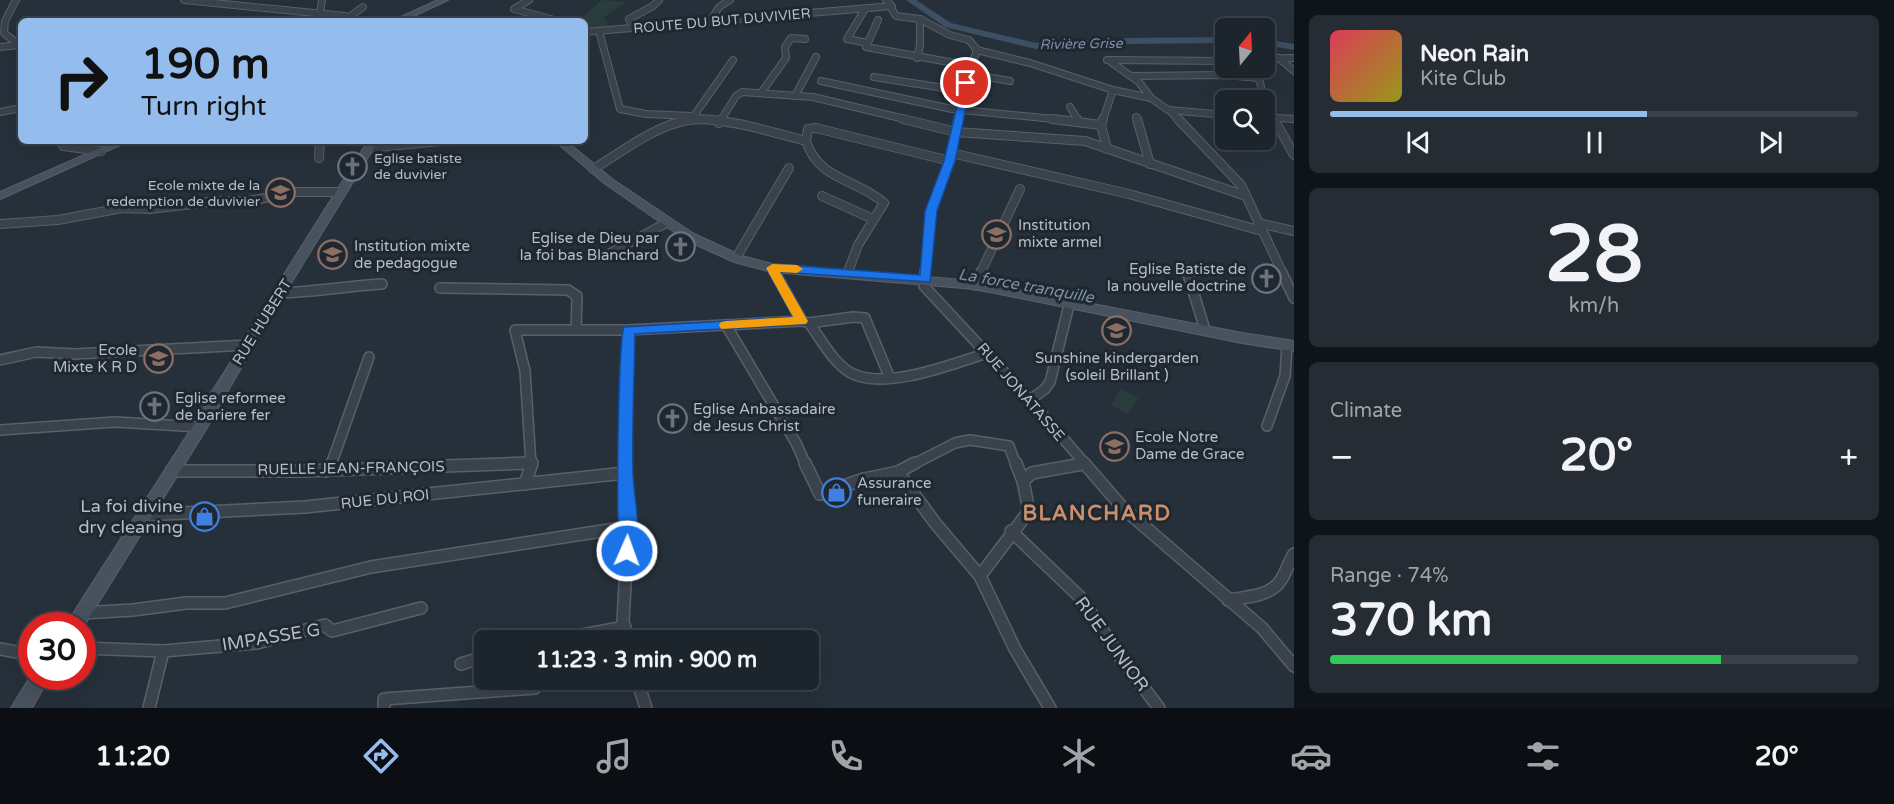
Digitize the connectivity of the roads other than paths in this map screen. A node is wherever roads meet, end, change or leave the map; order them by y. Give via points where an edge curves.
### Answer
1 (16, 0) edge
2 (184, 0) edge
3 (322, 0) edge
4 (444, 0) edge
5 (529, 0) edge
6 (659, 0) edge
7 (730, 0) edge
8 (886, 0) edge
9 (891, 5) junction
10 (363, 7) dead end
11 (865, 9) junction
12 (320, 13) junction
13 (348, 18) joint
14 (403, 18) edge
15 (547, 18) edge
16 (920, 19) junction
17 (711, 20) junction
18 (878, 20) dead end
19 (633, 28) junction
20 (599, 31) junction
21 (588, 32) edge
22 (805, 39) dead end
23 (18, 44) edge
24 (868, 44) junction
25 (18, 45) edge
26 (0, 47) edge
27 (977, 50) junction
28 (816, 57) dead end
29 (917, 58) junction
30 (1275, 58) edge
31 (1279, 58) junction
32 (1294, 58) edge
33 (733, 60) dead end
34 (1215, 61) edge
35 (970, 70) junction
36 (1294, 70) edge
37 (1215, 75) edge
38 (1132, 76) junction
39 (874, 77) dead end
40 (1260, 78) edge
41 (821, 81) dead end
42 (1010, 81) dead end
43 (1113, 90) junction
44 (1261, 90) edge
45 (963, 91) junction
46 (760, 93) junction
47 (795, 96) junction
48 (1151, 98) junction
49 (1070, 107) dead end
50 (18, 109) edge
51 (959, 110) junction
52 (1168, 110) junction
53 (0, 112) edge
54 (1215, 114) edge
55 (1136, 117) dead end
56 (1276, 117) joint
57 (693, 118) junction
58 (1294, 118) edge
59 (1078, 121) junction
60 (719, 123) junction
61 (1101, 125) junction
62 (956, 132) junction
63 (806, 141) junction
64 (64, 144) edge
65 (117, 144) edge
66 (320, 144) edge
67 (371, 144) edge
68 (564, 144) edge
69 (1107, 149) junction
70 (101, 151) junction
71 (1294, 155) edge
72 (950, 157) junction
73 (319, 158) dead end
74 (1150, 164) junction
75 (789, 168) dead end
76 (594, 169) junction
77 (1020, 189) dead end
78 (342, 192) junction
79 (0, 196) edge
80 (822, 196) dead end
81 (1246, 196) junction
82 (873, 219) junction
83 (668, 222) junction
84 (0, 224) edge
85 (1260, 227) junction
86 (1294, 231) edge
87 (602, 258) dead end
88 (736, 258) junction
89 (772, 268) junction
90 (1186, 268) dead end
91 (848, 273) junction
92 (926, 279) junction
93 (382, 284) dead end
94 (975, 285) junction
95 (440, 288) dead end
96 (280, 292) junction
97 (1294, 297) edge
98 (1069, 304) junction
99 (805, 322) junction
100 (726, 325) junction
101 (576, 330) junction
102 (628, 330) junction
103 (1204, 330) junction
104 (248, 345) junction
105 (1290, 345) edge
106 (987, 352) junction
107 (369, 357) dead end
108 (0, 360) edge
109 (889, 376) junction
110 (1030, 400) junction
111 (1267, 426) dead end
112 (200, 427) junction
113 (0, 430) edge
114 (532, 463) junction
115 (1082, 464) junction
116 (171, 471) junction
117 (326, 471) junction
118 (625, 472) junction
119 (898, 472) junction
120 (1023, 481) junction
121 (525, 484) junction
122 (143, 515) junction
123 (628, 527) junction
124 (1011, 531) junction
125 (1294, 554) edge
126 (980, 576) junction
127 (1227, 600) junction
128 (420, 608) dead end
129 (83, 612) edge
130 (96, 617) edge
131 (625, 627) junction
132 (609, 630) edge
133 (626, 630) edge
134 (0, 649) edge
135 (96, 650) edge
136 (163, 651) junction
137 (18, 652) edge
138 (474, 660) edge
139 (461, 664) dead end
140 (1294, 666) edge
141 (32, 690) edge
142 (515, 690) edge
143 (640, 690) edge
144 (384, 704) edge
145 (21, 708) edge
146 (149, 708) edge
147 (646, 708) edge
148 (1050, 708) edge
149 (1159, 708) edge

1 - 23 street via 3,25 4,33
2 - 12 street
3 - 12 street
4 - 14 street
5 - 15 street via 514,9
6 - 19 street via 629,19
7 - 17 street via 719,7
8 - 9 street
9 - 11 street, ROUTE DU BUT DUVIVIER
9 - 16 street via 896,16
10 - 13 street
11 - 17 street, ROUTE DU BUT DUVIVIER
11 - 24 street via 847,39
12 - 13 street
16 - 27 street via 969,40
16 - 29 street
17 - 19 street, ROUTE DU BUT DUVIVIER
18 - 24 street
19 - 20 street, ROUTE DU BUT DUVIVIER
20 - 21 street, ROUTE DU BUT DUVIVIER
20 - 57 street via 620,109
22 - 46 street via 791,38 785,47 786,58
24 - 29 street via 880,51
25 - 26 street
27 - 35 street
27 - 43 street
28 - 47 street
29 - 35 street
30 - 31 street
31 - 32 street
31 - 36 street
33 - 57 street
34 - 38 street via 1107,60
35 - 42 street
35 - 45 street
37 - 38 street
38 - 48 street
39 - 45 street
40 - 44 street
41 - 51 street
43 - 48 street
43 - 61 street
45 - 51 street
46 - 47 street
46 - 60 street via 742,92 736,96
47 - 62 street
48 - 52 street
49 - 59 street
50 - 53 street
51 - 59 street
51 - 62 street
52 - 54 street
52 - 81 street via 1239,182
55 - 74 street
56 - 58 street
56 - 71 street
57 - 60 street
57 - 76 street
59 - 61 street
60 - 63 street
61 - 69 street
62 - 69 street via 1077,141
62 - 72 street
63 - 72 street via 808,129 816,128
63 - 82 street via 808,154 820,168 883,201
64 - 70 street
65 - 70 street
66 - 73 street
67 - 78 street, RUE HUBERT
68 - 76 street
69 - 74 street
70 - 79 street
72 - 85 street via 1139,196
72 - 92 street via 931,211
74 - 81 street
75 - 88 street
76 - 83 street
77 - 94 street
78 - 84 street via 296,192 249,201 122,208 58,220
78 - 96 street, RUE HUBERT
80 - 82 street
81 - 85 street
82 - 91 street
83 - 87 street
83 - 88 street
85 - 86 street
85 - 97 street
88 - 89 street
89 - 91 street
89 - 99 street
90 - 103 street
91 - 92 street
92 - 94 street
92 - 106 street, RUE JONATASSE via 924,286 928,292
93 - 96 street
94 - 98 street
95 - 101 street via 568,290 577,296
96 - 104 street, RUE HUBERT
98 - 103 street
98 - 110 street via 1050,382
99 - 100 street
99 - 109 street via 848,371 864,378
99 - 109 street via 865,318
100 - 102 street
100 - 119 street via 796,443 820,494
101 - 102 street
101 - 114 street via 515,330 525,371
102 - 118 street
103 - 105 street
104 - 108 street via 75,354 36,352
104 - 112 street, RUE HUBERT
105 - 111 street via 1285,379
106 - 109 street via 937,369
106 - 110 street, RUE JONATASSE
107 - 117 street via 334,460
110 - 115 street, RUE JONATASSE
112 - 113 street via 115,422
112 - 116 street, RUE HUBERT
114 - 117 street, RUELLE JEAN-FRANÇOIS
114 - 121 street
115 - 120 street via 1032,473
115 - 127 street, RUE JONATASSE via 1122,507
116 - 117 street, RUELLE JEAN-FRANÇOIS
116 - 122 street, RUE HUBERT
118 - 121 street, RUE DU ROI
118 - 123 street
119 - 120 street via 955,443 970,440 1009,446
119 - 126 street
120 - 124 street via 1029,511
121 - 122 street, RUE DU ROI via 304,507
122 - 129 street, RUE HUBERT
123 - 130 street via 371,567 225,603 186,603
123 - 131 street via 622,622
124 - 126 street
124 - 149 street, RUE JUNIOR via 1081,598
125 - 127 street via 1280,582 1270,589
126 - 148 street via 1015,649
127 - 140 street, RUE JONATASSE via 1262,628
128 - 136 street, IMPASSE G via 332,631 325,625 258,643
131 - 132 street
131 - 133 street
134 - 137 street
135 - 136 street, IMPASSE G
136 - 146 street
138 - 139 street
141 - 145 street
142 - 144 street
143 - 147 street

